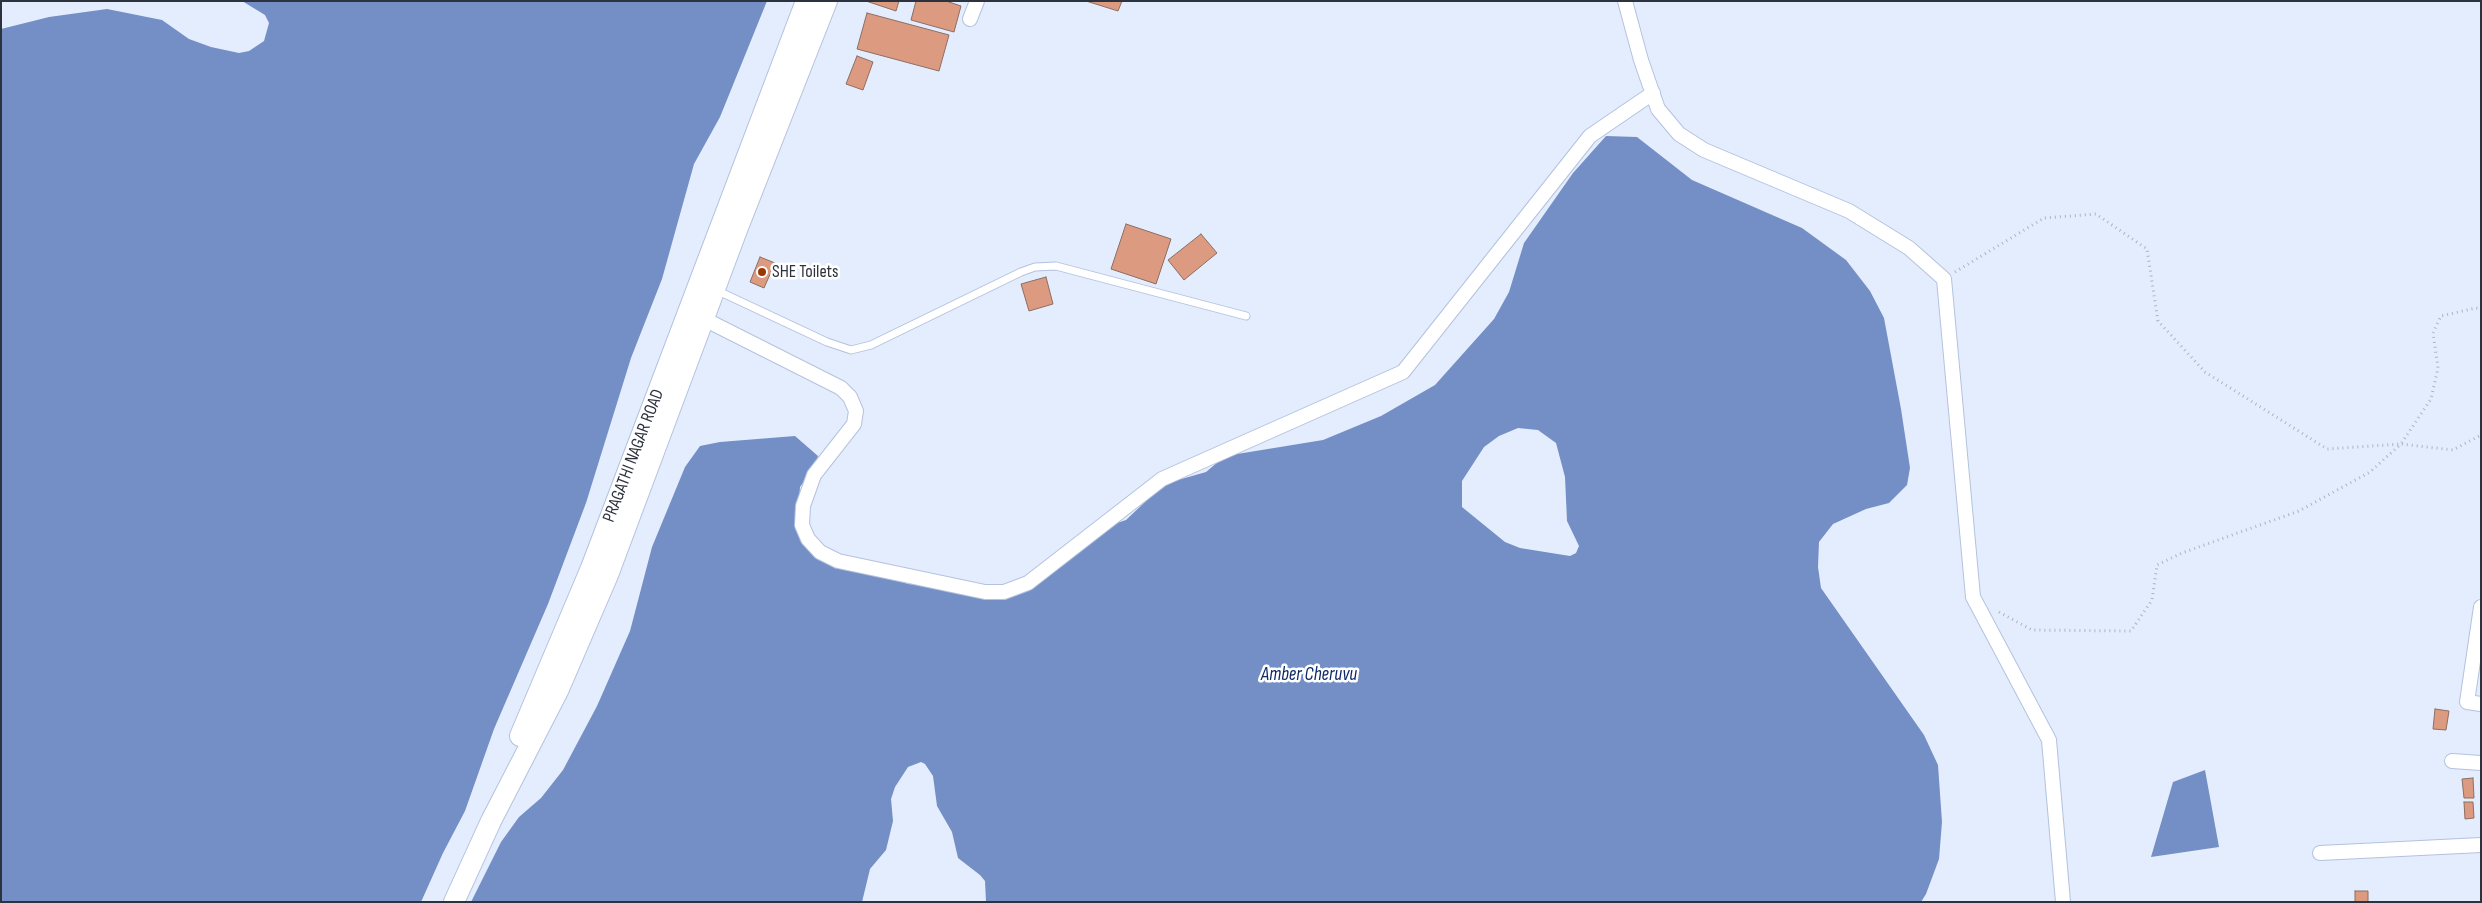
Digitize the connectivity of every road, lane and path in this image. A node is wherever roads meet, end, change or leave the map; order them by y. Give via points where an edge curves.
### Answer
1 (806, 1) edge
2 (827, 1) edge
3 (977, 1) edge
4 (1625, 1) edge
5 (970, 19) dead end
6 (1653, 93) junction
7 (1944, 279) junction
8 (716, 290) junction
9 (2481, 309) edge
10 (1246, 316) dead end
11 (704, 319) junction
12 (2481, 435) edge
13 (2401, 444) junction
14 (2481, 607) edge
15 (1998, 611) dead end
16 (2481, 704) edge
17 (2452, 761) dead end
18 (2481, 763) edge
19 (2481, 846) edge
20 (2320, 853) dead end
21 (441, 902) edge
22 (454, 902) edge
23 (2063, 902) edge

1 - 21 main road, PRAGATHI NAGAR ROAD via 591,568 527,723 475,825
2 - 8 main road, PRAGATHI NAGAR ROAD
3 - 5 street
4 - 6 street via 1640,60
6 - 7 street via 1658,109 1679,134 1704,150 1849,211 1910,248
6 - 11 street via 1590,136 1403,372 1162,479 1028,583 1004,592 985,592 838,561 820,552 808,539 802,525 803,506 814,475 854,424 856,411 850,397 841,388
7 - 13 path via 2044,218 2096,214 2147,249 2158,321 2204,372 2327,449
7 - 23 street via 1972,597 2049,740
8 - 10 lane via 851,350 871,345 1035,267 1056,266
8 - 11 main road, PRAGATHI NAGAR ROAD
9 - 13 path via 2441,316 2433,333 2438,368 2432,399
11 - 22 main road, PRAGATHI NAGAR ROAD via 608,576 550,706
12 - 13 path via 2453,450
13 - 15 path via 2370,472 2299,511 2157,565 2152,600 2131,631 2032,630
14 - 16 street via 2467,702
17 - 18 street
19 - 20 street

